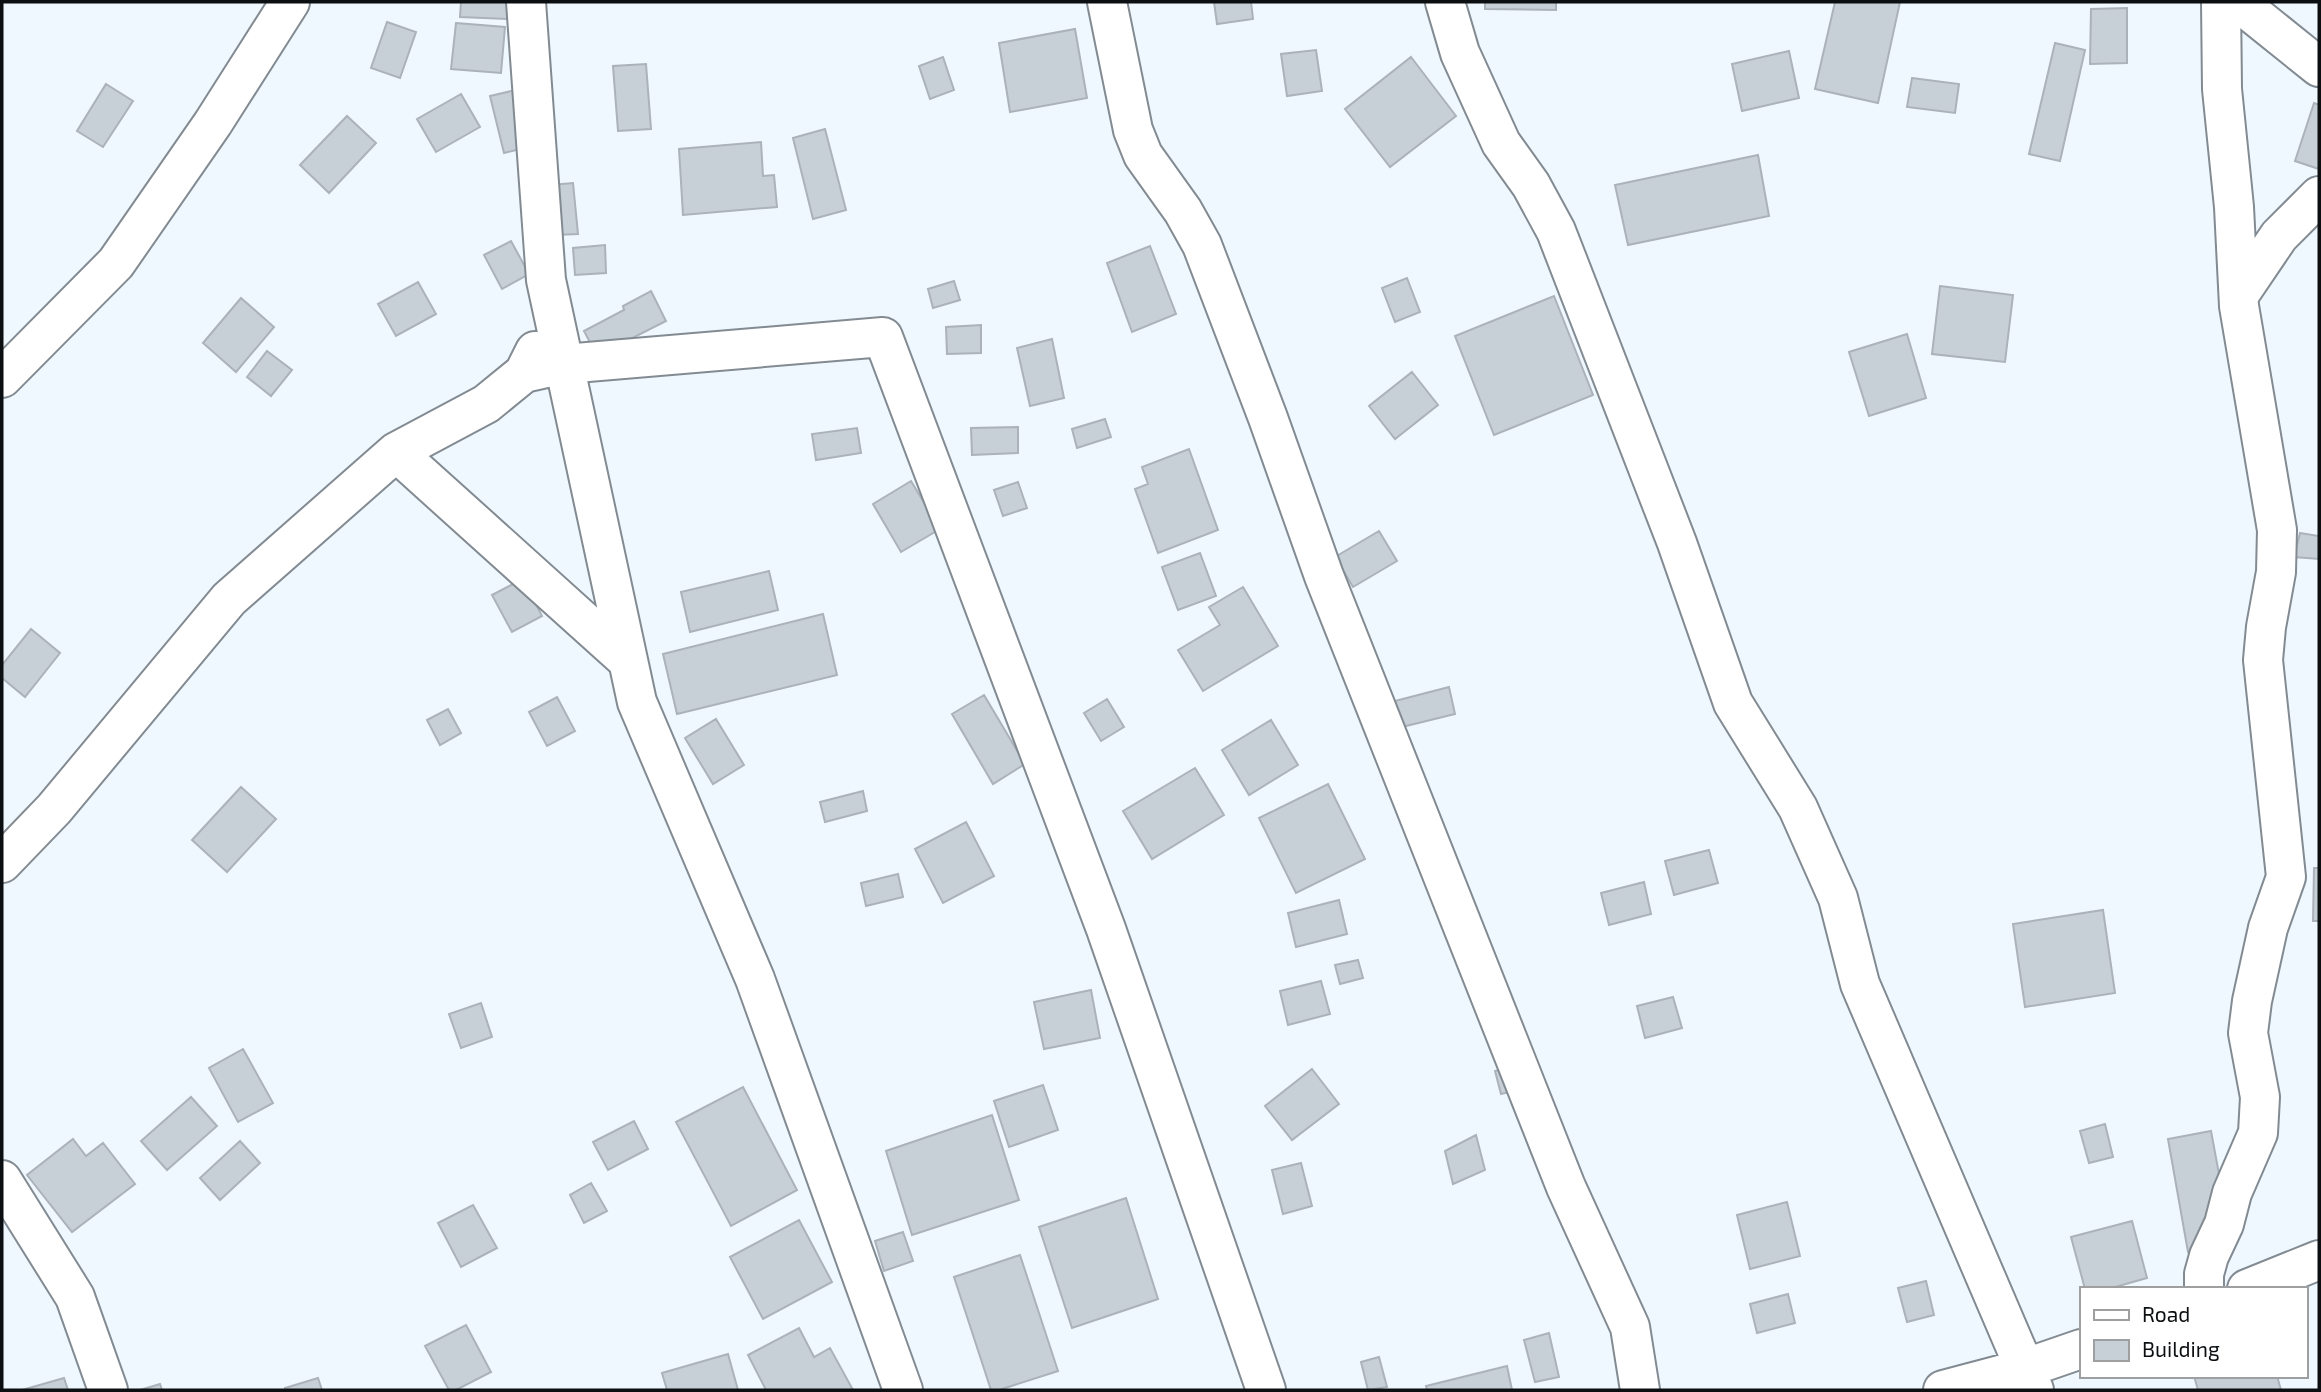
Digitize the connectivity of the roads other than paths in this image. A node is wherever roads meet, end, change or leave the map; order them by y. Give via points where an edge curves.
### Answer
1 (290, 2) edge
2 (526, 2) edge
3 (1107, 2) edge
4 (1445, 2) edge
5 (2221, 2) edge
6 (2238, 2) edge
7 (2319, 67) edge
8 (2319, 196) edge
9 (546, 280) junction
10 (2239, 295) junction
11 (564, 364) junction
12 (524, 373) junction
13 (2, 378) edge
14 (396, 452) junction
15 (628, 661) junction
16 (2, 863) edge
17 (2, 1180) edge
18 (2319, 1260) edge
19 (2204, 1287) edge
20 (2252, 1287) edge
21 (2080, 1350) edge
22 (2030, 1379) edge
23 (108, 1390) edge
24 (903, 1390) edge
25 (1266, 1390) edge
26 (1640, 1390) edge
27 (1943, 1390) edge

1 - 13 street via 116,264
2 - 9 street
3 - 26 street via 1133,130 1143,155 1202,246 1349,640 1566,1186 1630,1327
4 - 22 street via 1460,53 1501,143 1556,231 1677,543 1733,703 1798,808 1838,898 1860,984
5 - 10 street via 2222,89
6 - 7 street
8 - 10 street via 2279,236
9 - 11 street
9 - 12 street via 539,341
10 - 19 street via 2277,530 2276,572 2263,660 2286,877 2267,928 2248,1033 2260,1097 2258,1133 2209,1256
11 - 12 street
11 - 15 street
11 - 25 street via 883,337 1105,929
12 - 14 street via 486,404
14 - 15 street
14 - 16 street via 229,599 54,809
15 - 24 street via 637,702 755,979
17 - 23 street via 75,1297
18 - 20 street
21 - 22 street
22 - 27 street

